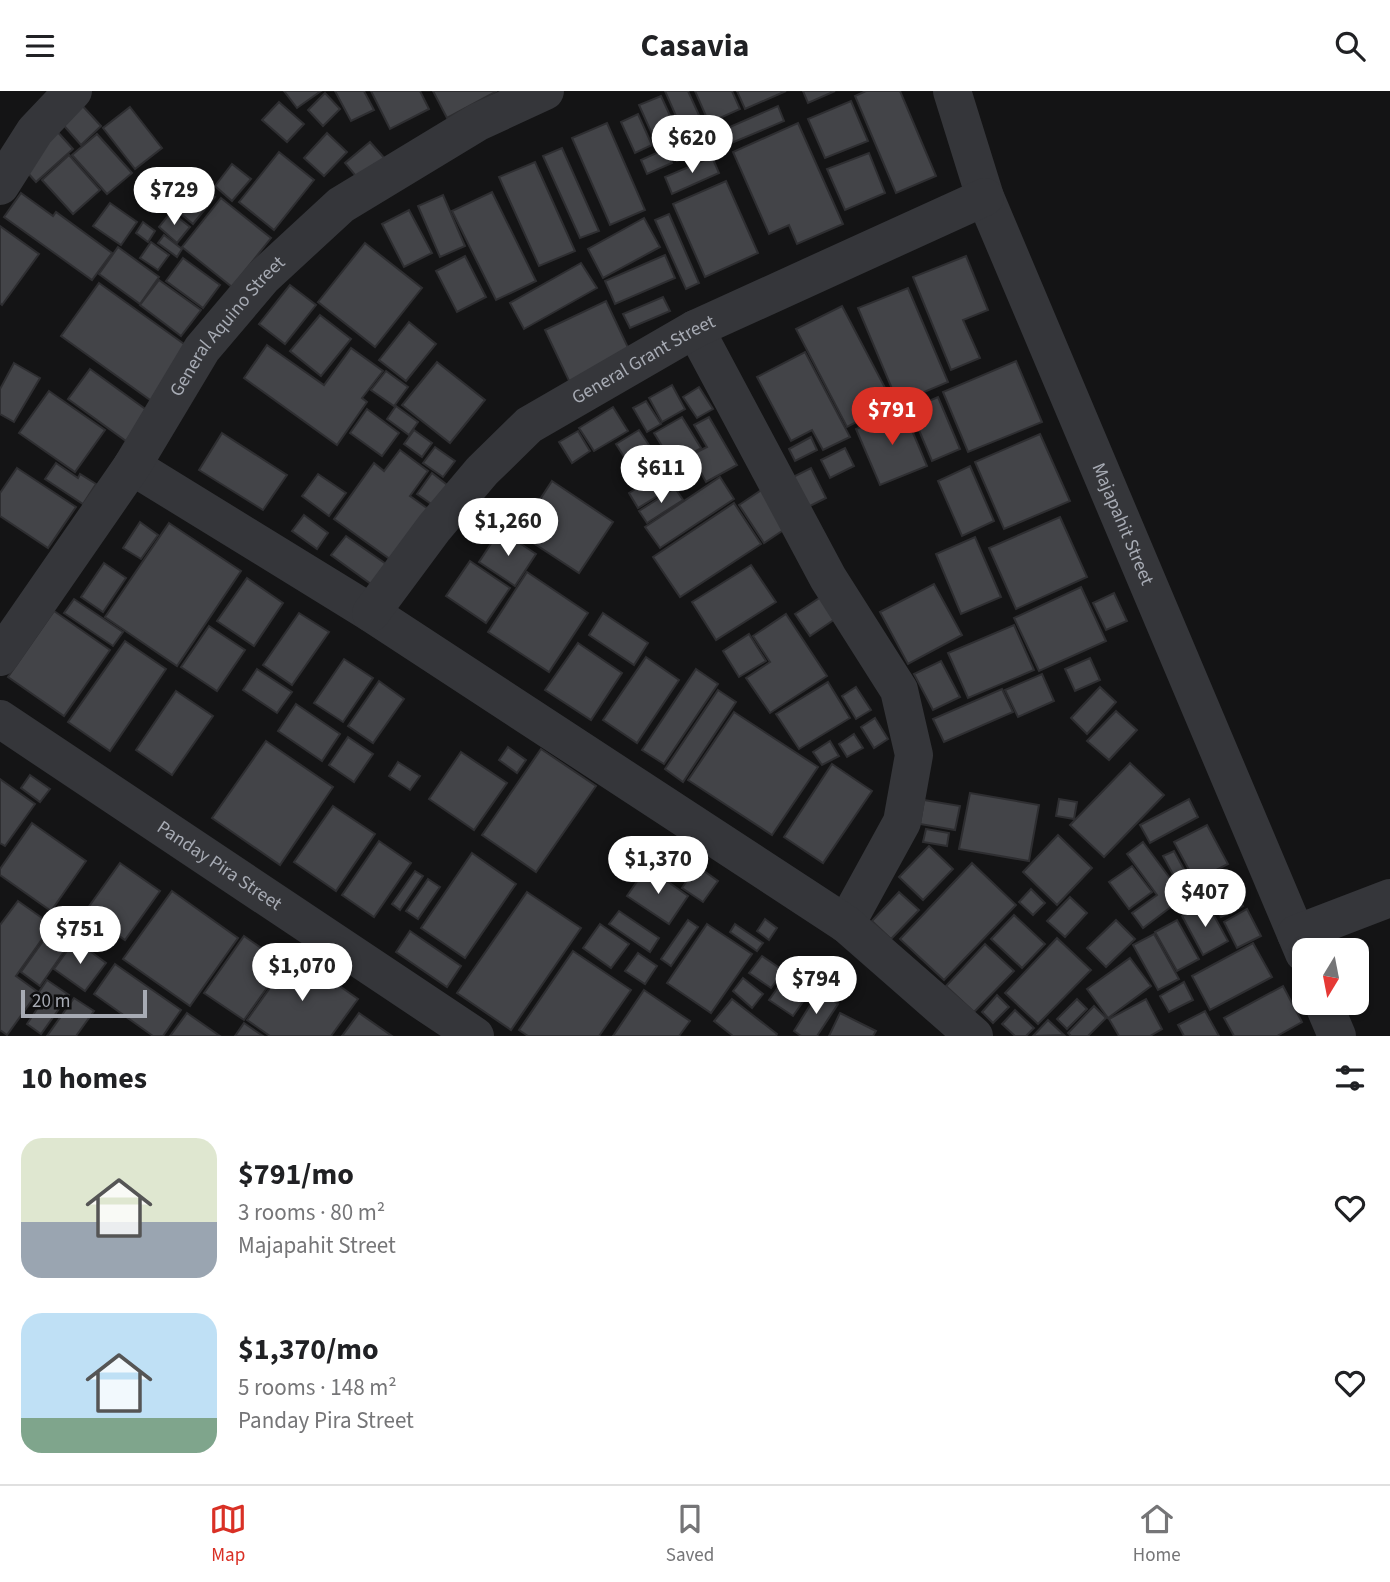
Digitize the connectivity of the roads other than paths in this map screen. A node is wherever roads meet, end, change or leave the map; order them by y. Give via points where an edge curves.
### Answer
1 (73, 91) edge
2 (545, 91) edge
3 (952, 91) edge
4 (0, 186) edge
5 (985, 197) junction
6 (695, 329) junction
7 (132, 466) junction
8 (371, 613) junction
9 (0, 657) edge
10 (0, 719) edge
11 (1390, 898) edge
12 (846, 924) junction
13 (1297, 938) edge
14 (1312, 938) edge
15 (475, 1036) edge
16 (974, 1036) edge

1 - 4 street via 35,131
2 - 7 street, General Aquino Street via 478,122 341,205 263,277 202,349
3 - 5 street, Majapahit Street
5 - 6 street, General Grant Street
5 - 13 street, Majapahit Street
6 - 8 street, General Grant Street via 529,425 474,480
6 - 12 street via 828,578 899,690 914,755 902,822
7 - 8 street
7 - 9 street, General Aquino Street
8 - 12 street
10 - 15 street, Panday Pira Street
11 - 14 street
12 - 16 street

